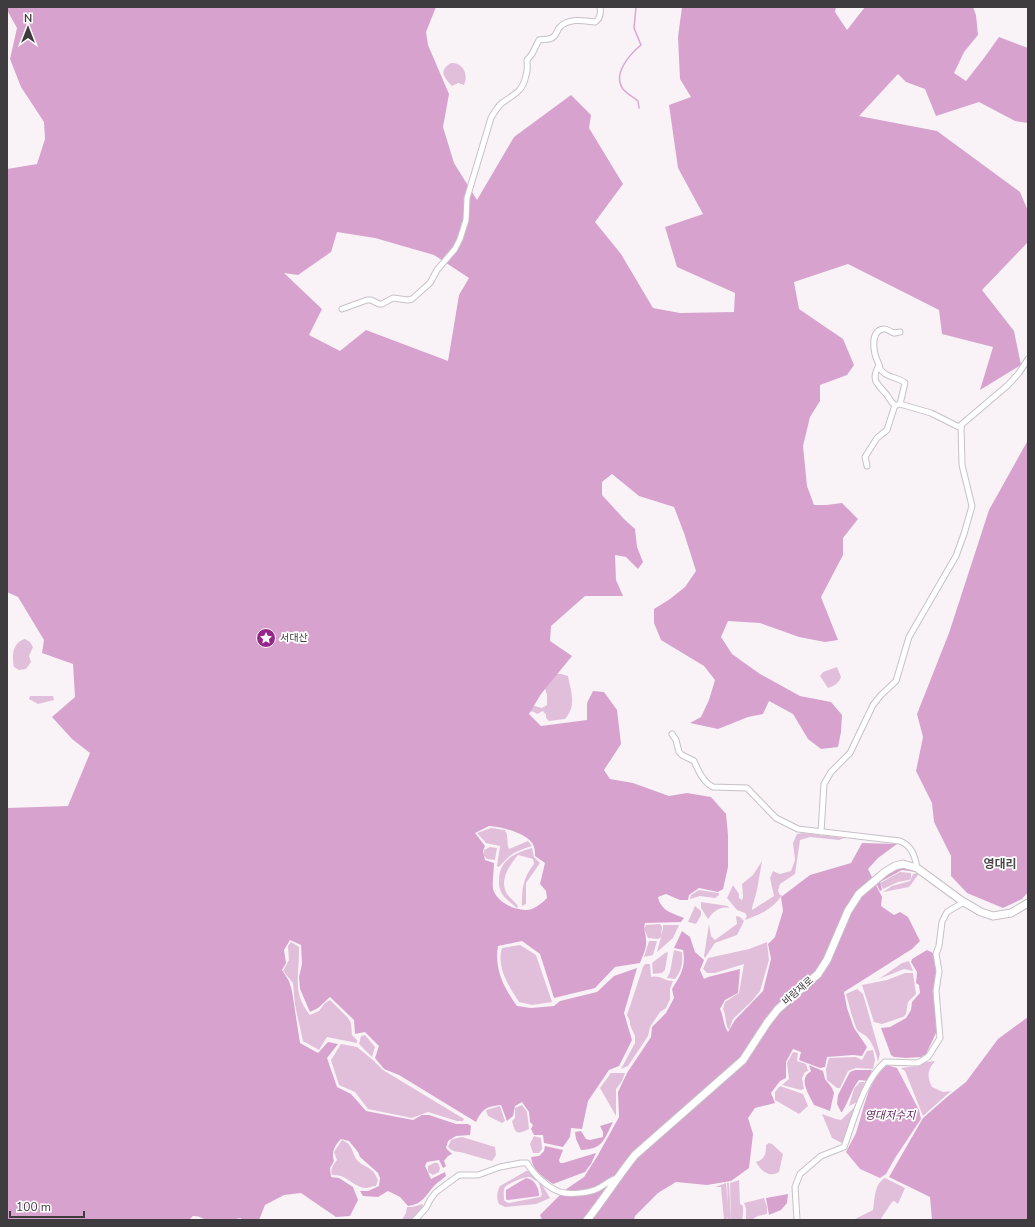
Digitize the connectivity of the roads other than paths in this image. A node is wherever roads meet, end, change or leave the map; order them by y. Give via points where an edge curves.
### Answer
1 (600, 7) edge
2 (342, 309) dead end
3 (900, 332) dead end
4 (1028, 359) edge
5 (879, 365) junction
6 (898, 405) junction
7 (961, 428) junction
8 (867, 466) dead end
9 (672, 734) dead end
10 (821, 832) junction
11 (917, 868) junction
12 (964, 902) junction
13 (1028, 903) edge
14 (616, 1180) junction
15 (415, 1220) edge
16 (587, 1220) edge
17 (797, 1220) edge

1 - 2 street via 600,16 594,22 568,22 559,28 555,36 540,40 527,60 524,83 516,95 496,109 467,198 465,226 455,249 437,270 430,283 412,299 393,298 382,304 366,300
3 - 5 street via 893,333 882,329 877,333 874,351
4 - 7 street via 1008,385 970,416
5 - 6 street via 876,370 876,382 892,403
5 - 6 street via 880,370 905,383
6 - 7 street via 931,413
6 - 8 street via 887,430 877,438 865,457
7 - 10 street via 962,464 972,506 964,534 956,556 909,637 896,681 873,705 850,753 827,777 824,784
9 - 10 street via 679,752 694,761 709,785 747,788 776,818 798,829
10 - 11 street via 900,841 910,846
11 - 12 street, 바람재로
11 - 14 street, 바람재로 via 903,864 895,866 859,894 848,911 827,960 818,974 778,1009 743,1060 635,1155
12 - 13 street, 바람재로 via 993,916 1011,913
12 - 17 street via 947,912 942,922 936,954 940,1038 928,1057 918,1063 885,1062 878,1068 861,1099 844,1147 821,1156 800,1174 795,1187
14 - 15 street via 589,1191 562,1192 538,1178 527,1163 478,1175 459,1175 436,1192
14 - 16 street, 바람재로

